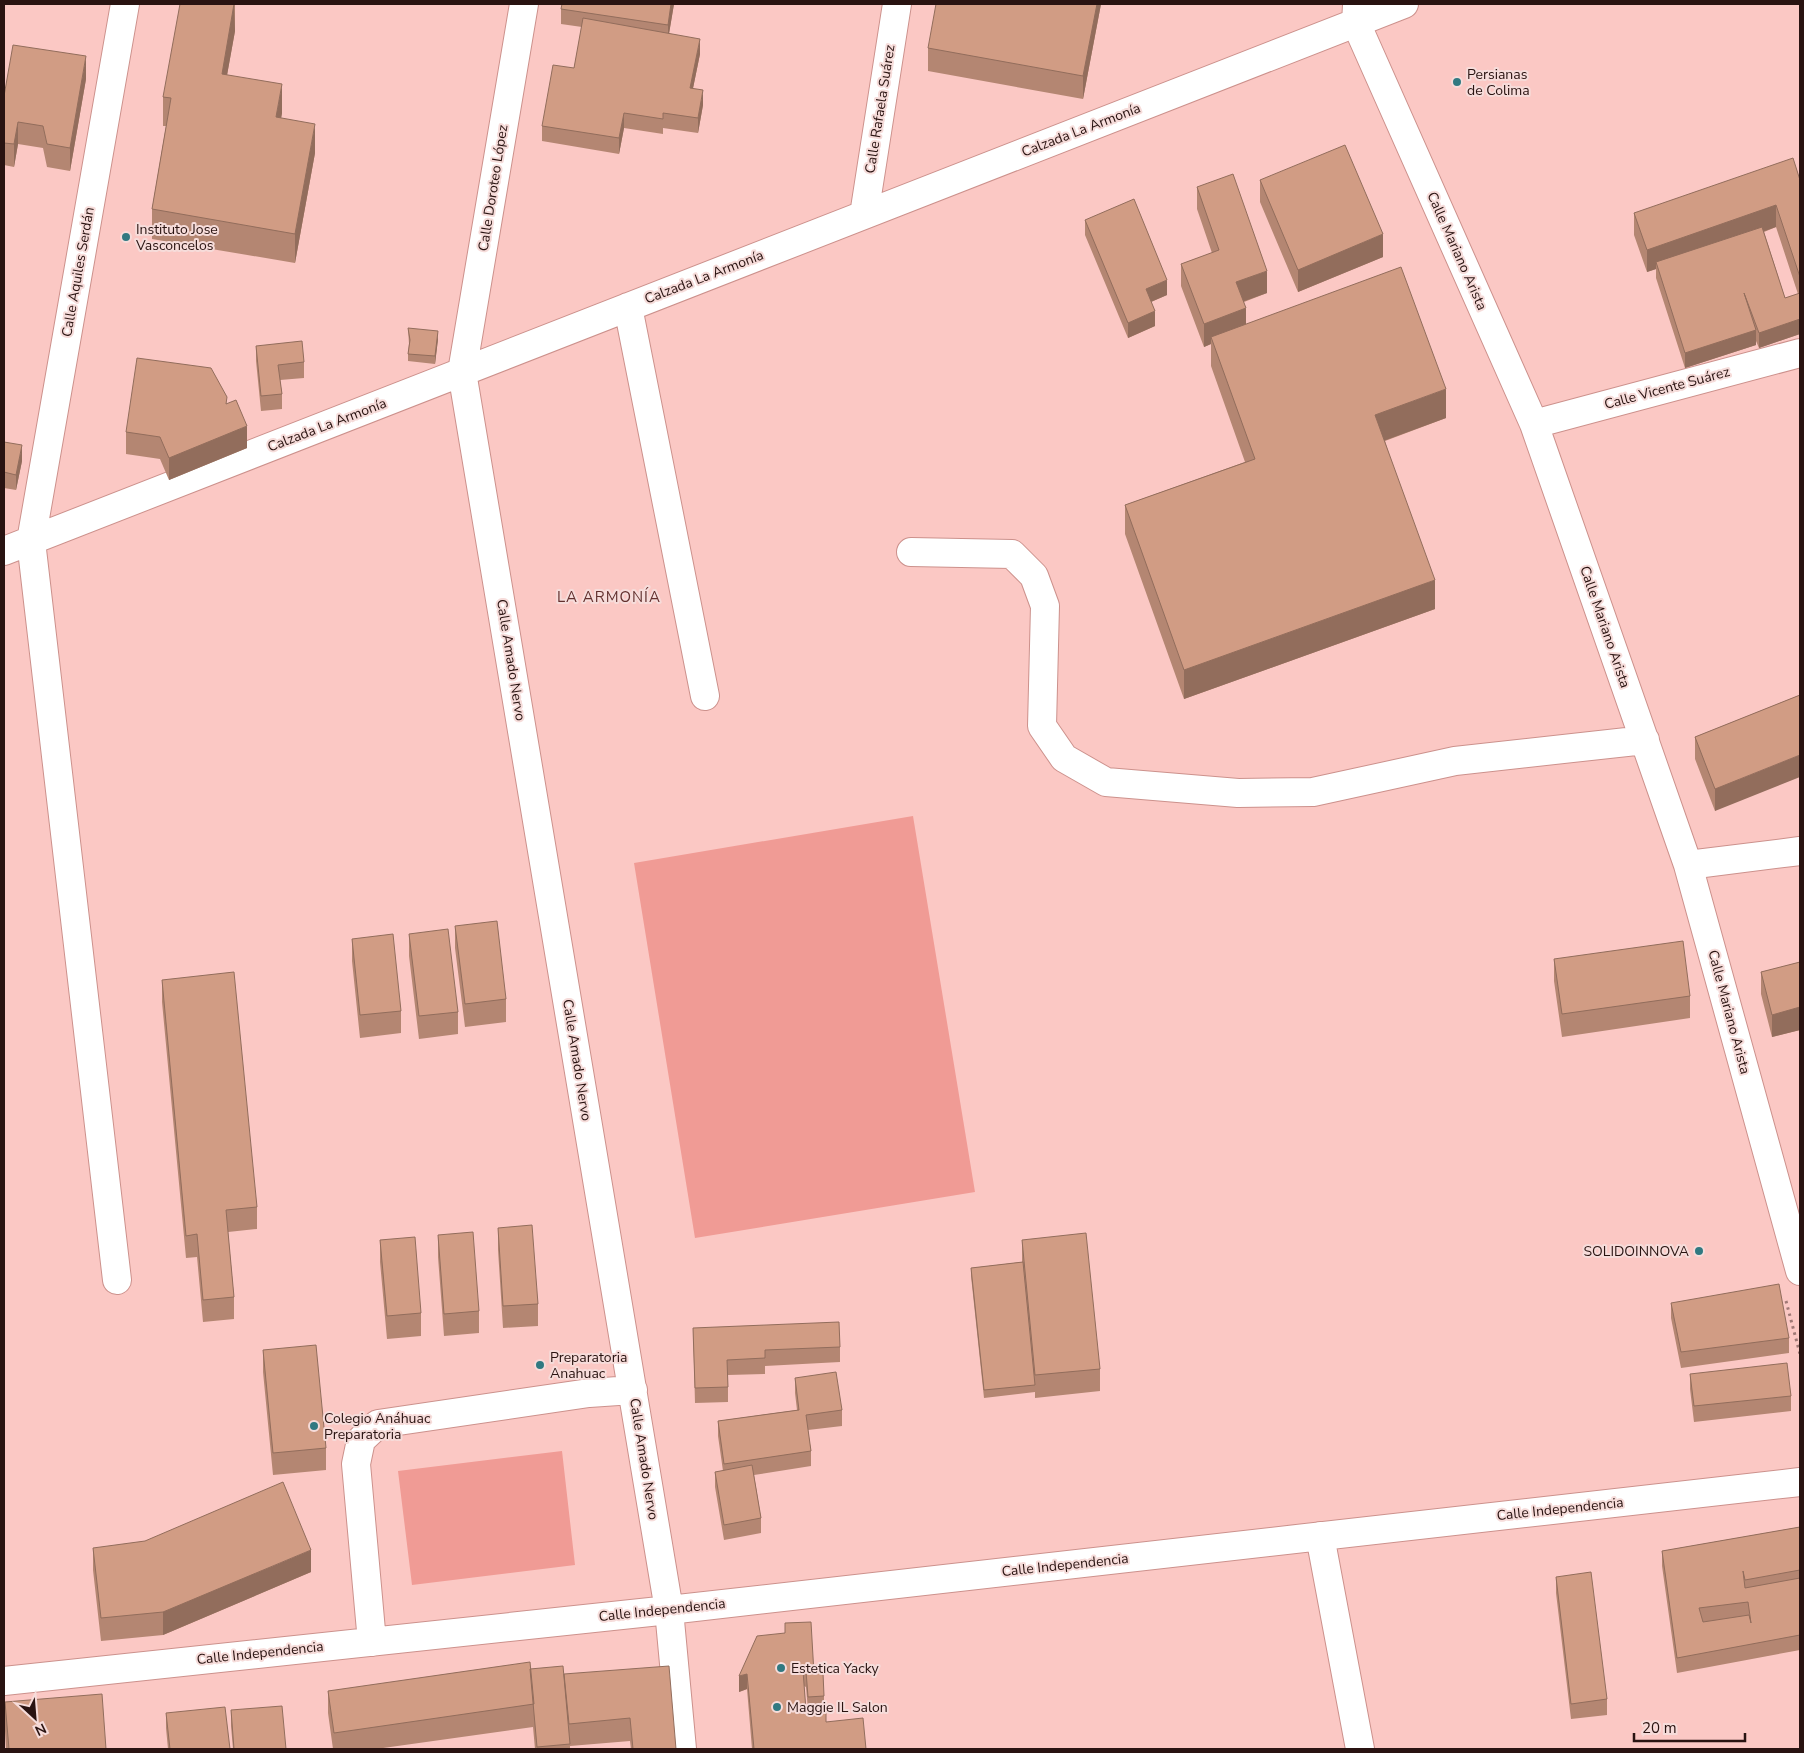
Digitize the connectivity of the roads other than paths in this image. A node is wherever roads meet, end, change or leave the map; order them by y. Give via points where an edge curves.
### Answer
1 (126, 4) edge
2 (524, 4) edge
3 (897, 4) edge
4 (1404, 4) edge
5 (1356, 13) edge
6 (864, 215) junction
7 (628, 307) junction
8 (1800, 353) edge
9 (462, 372) junction
10 (1534, 424) junction
11 (31, 541) junction
12 (4, 551) edge
13 (911, 552) dead end
14 (705, 696) dead end
15 (1645, 740) junction
16 (1800, 851) edge
17 (1688, 865) junction
18 (1800, 1271) edge
19 (117, 1280) dead end
20 (633, 1390) junction
21 (1800, 1482) edge
22 (1320, 1536) junction
23 (669, 1610) junction
24 (372, 1642) junction
25 (4, 1681) edge
26 (682, 1749) edge
27 (1360, 1749) edge

1 - 11 street, Calle Aquiles Serdán
2 - 9 street, Calle Doroteo López
3 - 6 street, Calle Rafaela Suárez
4 - 5 street, Calzada La Armonía
5 - 6 street, Calzada La Armonía
5 - 10 street, Calle Mariano Arista
6 - 7 street, Calzada La Armonía
7 - 9 street, Calzada La Armonía
7 - 14 street
8 - 10 street, Calle Vicente Suárez
9 - 11 street, Calzada La Armonía
9 - 20 street, Calle Amado Nervo
10 - 15 street, Calle Mariano Arista
11 - 12 street, Calzada La Armonía
11 - 19 street, Calle Aquiles Serdán
13 - 15 street via 1012,554 1034,576 1045,606 1042,726 1064,758 1106,782 1238,794 1313,792 1455,761
15 - 17 street, Calle Mariano Arista
16 - 17 street
17 - 18 street, Calle Mariano Arista
20 - 23 street, Calle Amado Nervo
20 - 24 street via 589,1393 378,1424 361,1440 356,1464
21 - 22 street, Calle Independencia
22 - 23 street, Calle Independencia
22 - 27 street
23 - 24 street, Calle Independencia
23 - 26 street, Calle Amado Nervo
24 - 25 street, Calle Independencia

